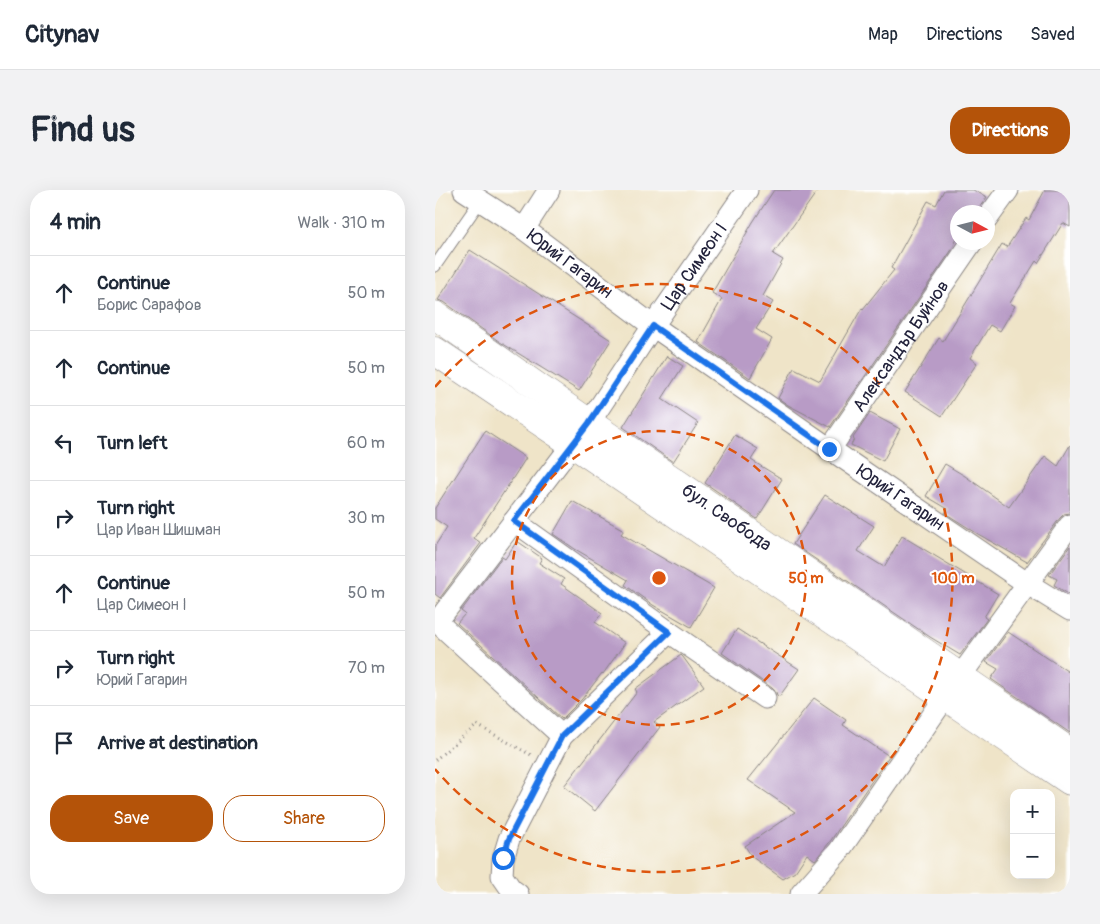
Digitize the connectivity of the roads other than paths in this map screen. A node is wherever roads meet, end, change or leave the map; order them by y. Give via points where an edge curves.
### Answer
1 (549, 190) edge
2 (747, 190) edge
3 (1008, 190) edge
4 (472, 196) edge
5 (995, 208) edge
6 (525, 229) junction
7 (966, 250) edge
8 (435, 266) edge
9 (435, 315) edge
10 (653, 326) junction
11 (435, 351) edge
12 (581, 433) junction
13 (829, 449) junction
14 (514, 521) junction
15 (1070, 525) edge
16 (1028, 584) junction
17 (1070, 610) edge
18 (436, 621) edge
19 (669, 632) junction
20 (953, 687) junction
21 (765, 698) dead end
22 (562, 736) junction
23 (1070, 752) edge
24 (1070, 781) edge
25 (518, 894) edge
26 (801, 894) edge

1 - 6 street
2 - 10 street, Цар Симеон I
3 - 5 street
4 - 6 street, Юрий Гагарин
4 - 8 lane
6 - 10 street, Юрий Гагарин
7 - 13 street, Александър Буйнов
9 - 12 street, бул. Свобода
10 - 12 street, Цар Симеон I
10 - 13 street, Юрий Гагарин
11 - 12 street, бул. Свобода
12 - 14 street, Цар Симеон I
12 - 20 street, бул. Свобода
13 - 16 street, Юрий Гагарин
14 - 18 street, Цар Симеон I
14 - 19 street
15 - 16 street
16 - 17 street, Юрий Гагарин
16 - 20 street
18 - 22 street
19 - 21 street
19 - 22 street
20 - 23 street, бул. Свобода
20 - 24 street, бул. Свобода
20 - 26 street via 839,851
22 - 25 street via 509,839 503,858 502,876 511,890

